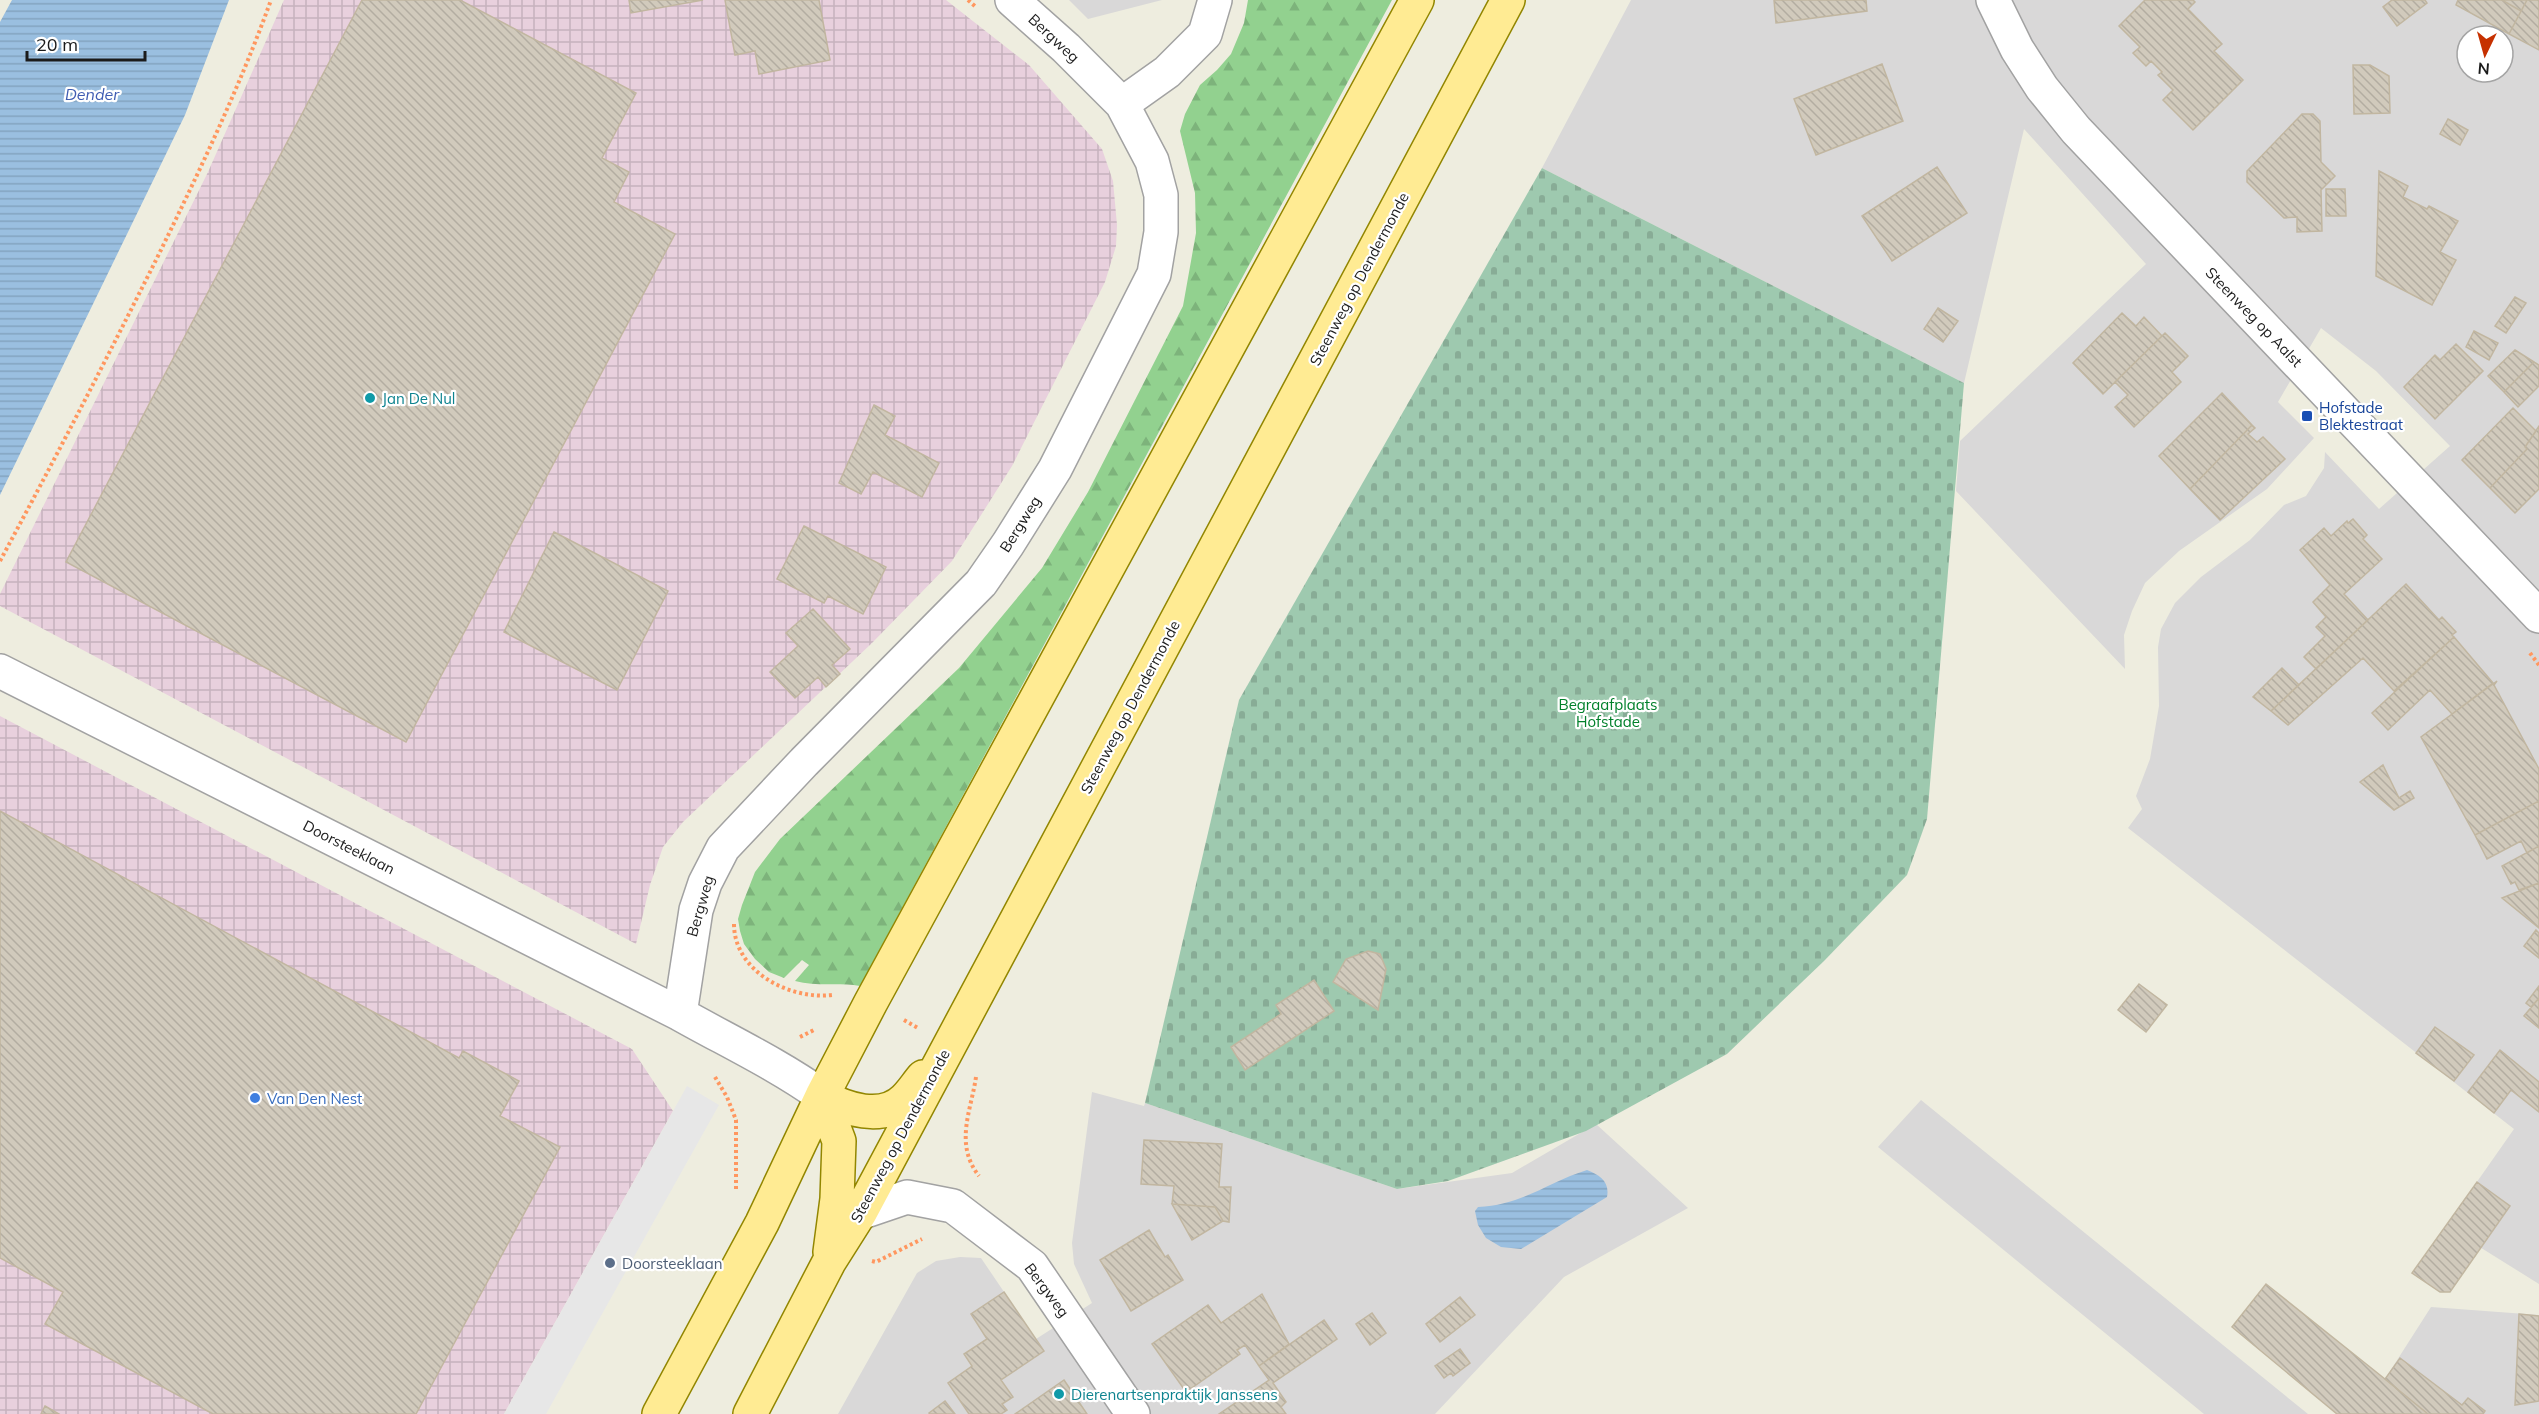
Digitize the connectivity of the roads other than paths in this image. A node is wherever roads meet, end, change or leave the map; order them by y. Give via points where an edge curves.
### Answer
1 (1215, 0) edge
2 (1417, 0) edge
3 (1509, 0) edge
4 (1993, 0) edge
5 (998, 7) edge
6 (1122, 105) junction
7 (2539, 616) edge
8 (0, 671) edge
9 (680, 1014) junction
10 (949, 1045) junction
11 (822, 1096) junction
12 (860, 1213) junction
13 (829, 1262) junction
14 (660, 1414) edge
15 (750, 1414) edge
16 (1133, 1414) edge

1 - 6 street via 1205,34 1167,72
2 - 11 main road
3 - 10 main road, Steenweg op Dendermonde
4 - 7 street, Steenweg op Aalst via 2017,49 2076,130
5 - 6 street, Bergweg via 1066,48
6 - 9 street, Bergweg via 1152,161 1161,195 1161,232 1154,274 1055,469 981,583 723,849 696,910
8 - 9 street, Doorsteeklaan
9 - 11 street, Doorsteeklaan via 785,1070
10 - 11 main road via 904,1101 882,1110 842,1107
10 - 12 main road, Steenweg op Dendermonde
11 - 13 main road via 839,1141
11 - 14 main road via 762,1224
12 - 13 main road, Steenweg op Dendermonde
12 - 16 street, Bergweg via 907,1197 953,1206 1032,1266
13 - 15 main road, Steenweg op Dendermonde

